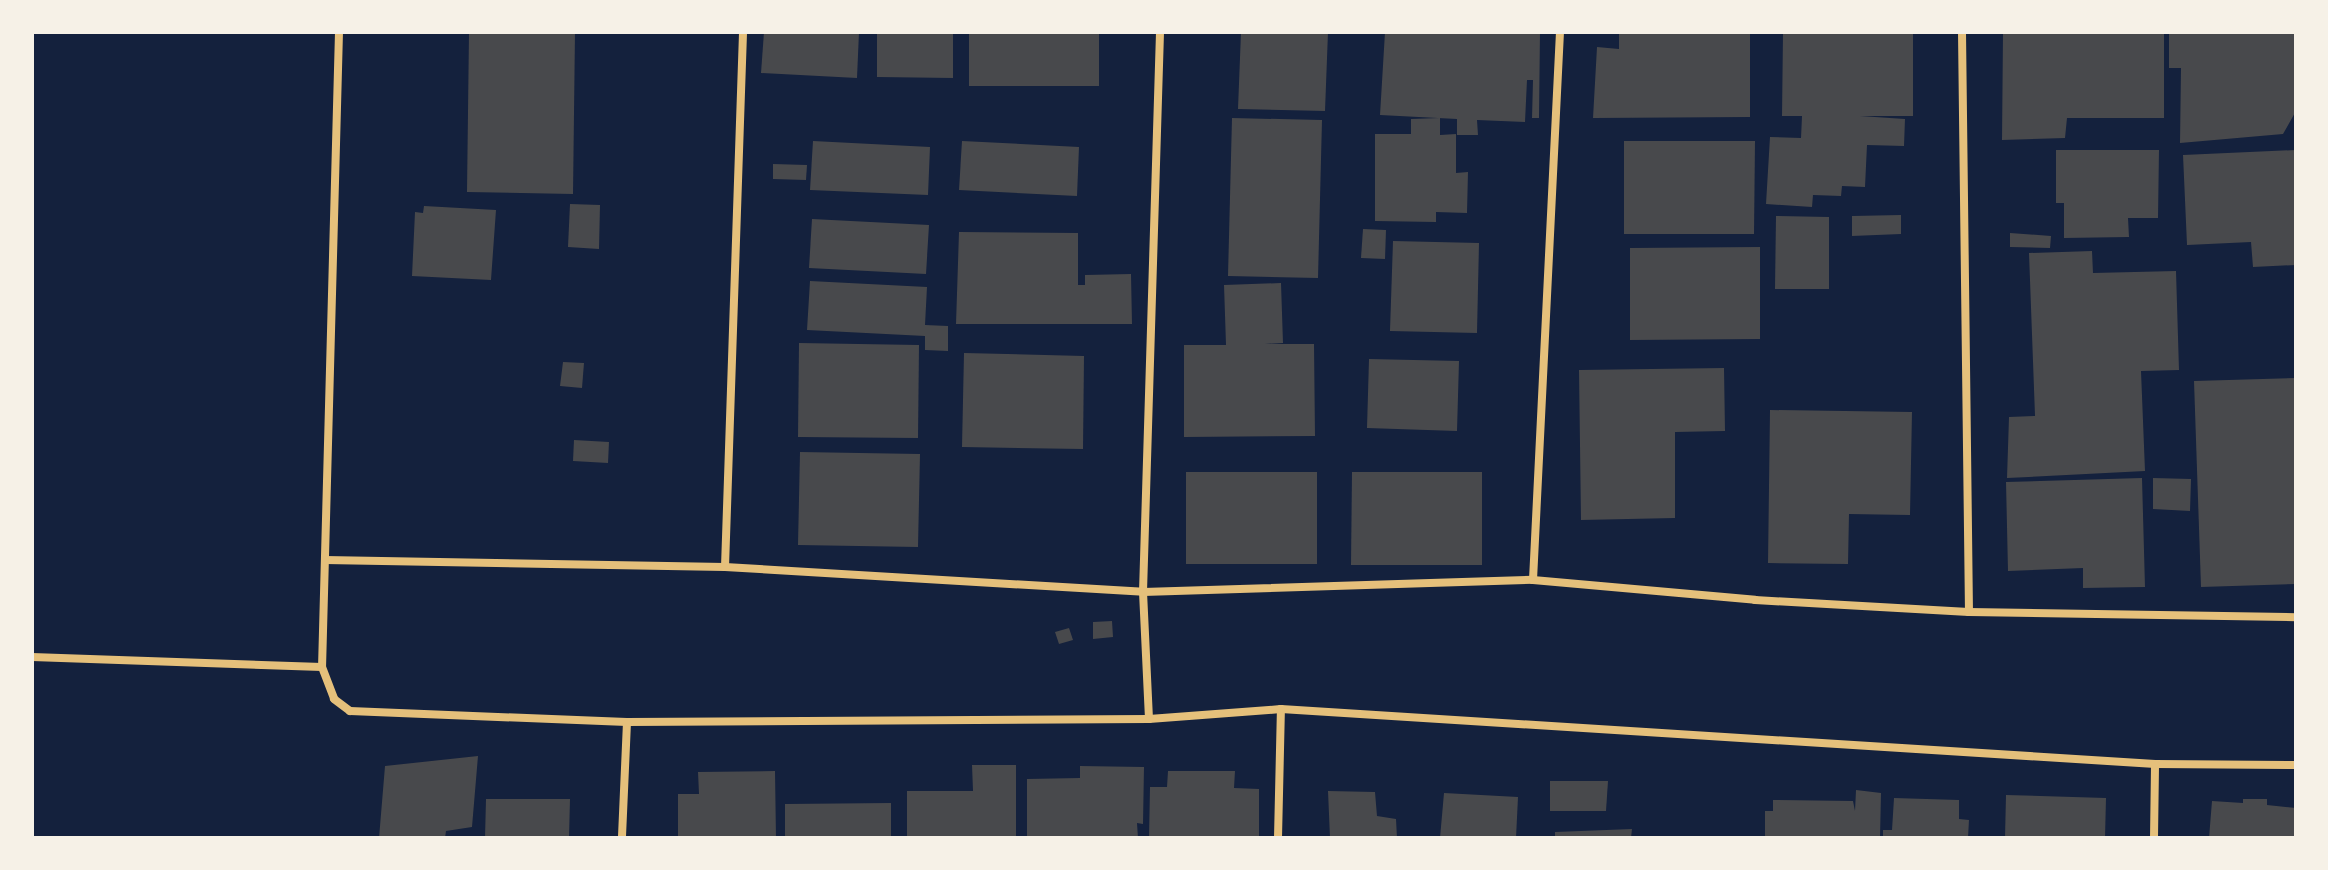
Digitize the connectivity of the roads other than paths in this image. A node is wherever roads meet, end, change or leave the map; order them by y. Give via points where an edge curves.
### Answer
1 (339, 32) edge
2 (743, 32) edge
3 (1160, 32) edge
4 (1560, 32) edge
5 (1962, 32) edge
6 (325, 560) junction
7 (725, 567) junction
8 (1533, 580) junction
9 (1143, 592) junction
10 (1969, 612) junction
11 (2296, 617) edge
12 (32, 657) edge
13 (322, 667) junction
14 (1281, 709) junction
15 (1149, 719) junction
16 (627, 722) junction
17 (2155, 764) junction
18 (2296, 765) edge
19 (622, 838) edge
20 (1278, 838) edge
21 (2154, 838) edge

1 - 6 street
2 - 7 street
3 - 9 street
4 - 8 street
5 - 10 street
6 - 7 street
6 - 13 street
7 - 9 street
8 - 9 street
8 - 10 street
9 - 15 street
10 - 11 street
12 - 13 street
13 - 16 street via 334,699 350,711
14 - 15 street
14 - 17 street
14 - 20 street
15 - 16 street
16 - 19 street
17 - 18 street
17 - 21 street

